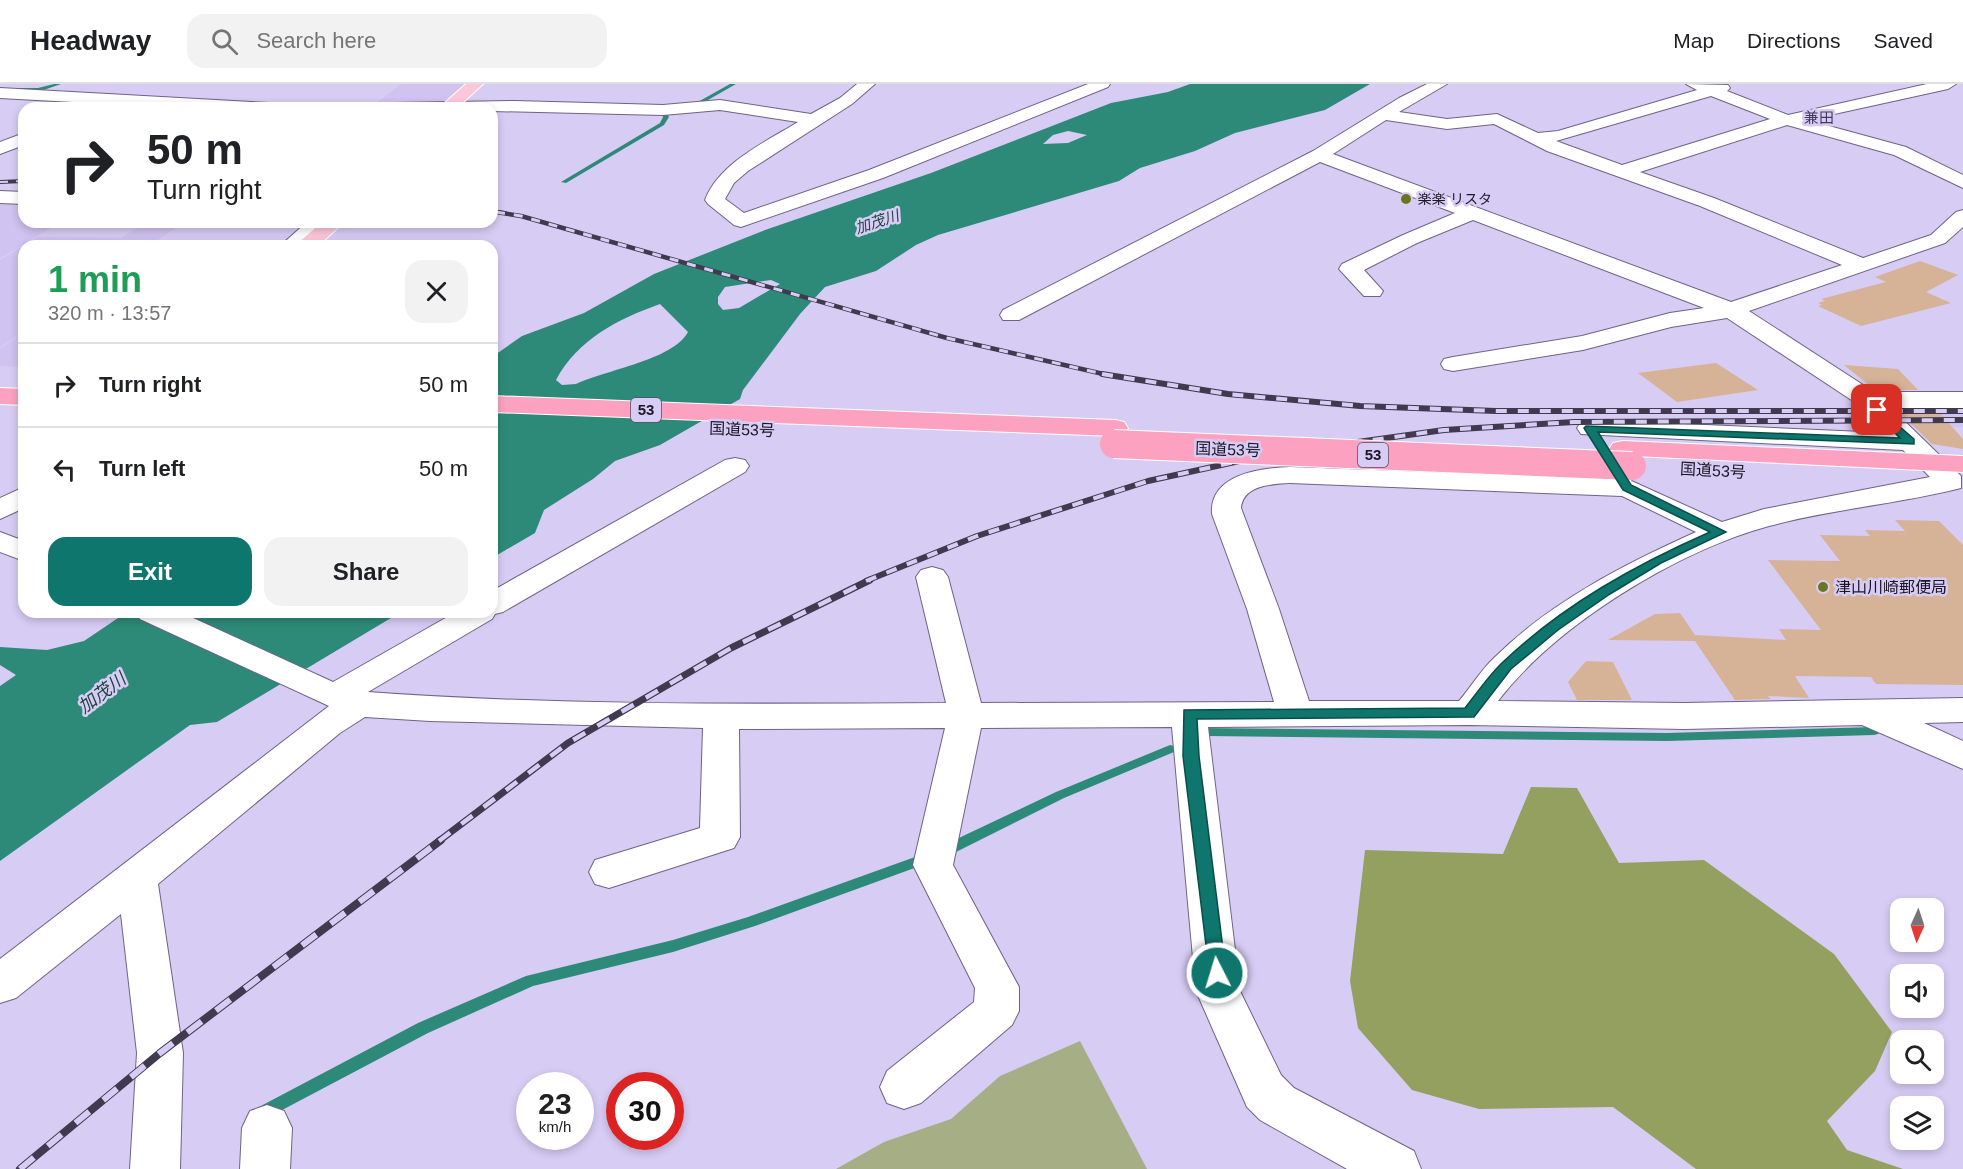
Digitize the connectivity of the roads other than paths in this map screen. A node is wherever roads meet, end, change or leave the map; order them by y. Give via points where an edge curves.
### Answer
1 (476, 84) edge
2 (867, 84) edge
3 (1102, 84) edge
4 (1439, 84) edge
5 (1694, 84) edge
6 (1735, 84) edge
7 (219, 86) dead end
8 (1712, 92) junction
9 (1950, 92) edge
10 (0, 93) edge
11 (107, 99) junction
12 (101, 102) edge
13 (156, 102) edge
14 (192, 102) edge
15 (454, 102) edge
16 (498, 108) edge
17 (1383, 115) junction
18 (814, 119) junction
19 (1787, 120) junction
20 (1538, 138) junction
21 (18, 141) edge
22 (0, 149) edge
23 (1319, 155) junction
24 (1620, 172) junction
25 (1963, 182) edge
26 (0, 197) edge
27 (18, 198) edge
28 (1473, 213) junction
29 (1963, 216) edge
30 (312, 228) edge
31 (326, 228) edge
32 (1943, 234) junction
33 (297, 240) edge
34 (312, 240) edge
35 (1963, 242) edge
36 (1862, 265) junction
37 (1372, 291) dead end
38 (1731, 310) junction
39 (1011, 315) dead end
40 (1453, 364) dead end
41 (0, 380) edge
42 (18, 380) edge
43 (0, 396) edge
44 (18, 397) edge
45 (1868, 400) junction
46 (1963, 400) edge
47 (498, 404) edge
48 (498, 418) edge
49 (1115, 436) junction
50 (1910, 442) junction
51 (735, 466) dead end
52 (1628, 468) junction
53 (1953, 473) edge
54 (18, 500) edge
55 (0, 510) edge
56 (1720, 532) junction
57 (0, 541) edge
58 (18, 549) edge
59 (932, 577) dead end
60 (498, 602) edge
61 (165, 618) edge
62 (470, 618) edge
63 (339, 697) junction
64 (1963, 710) edge
65 (1863, 711) junction
66 (1469, 713) junction
67 (966, 714) junction
68 (1190, 714) junction
69 (1295, 714) junction
70 (721, 716) junction
71 (1963, 756) edge
72 (609, 872) dead end
73 (136, 878) junction
74 (0, 984) edge
75 (904, 1087) dead end
76 (155, 1169) edge
77 (1396, 1169) edge

1 - 15 main road
2 - 18 street
3 - 18 street via 876,174 741,222 715,200 732,174
4 - 17 street
5 - 8 street
6 - 8 street
7 - 14 street
8 - 19 street
8 - 20 street via 1559,136
9 - 19 street via 1917,91
10 - 11 street
11 - 12 street
11 - 13 street
16 - 18 street via 663,111 720,105
17 - 20 street via 1447,124 1497,119
17 - 23 street
19 - 24 street
19 - 25 street via 1900,151
20 - 24 street
21 - 22 street
23 - 28 street
23 - 39 street
24 - 36 street via 1707,202
26 - 27 street
28 - 37 street via 1350,269
28 - 38 street
29 - 32 street
30 - 33 street
31 - 34 main road
32 - 35 street
32 - 36 street
36 - 38 street
38 - 40 street via 1670,320 1583,343
38 - 45 street
41 - 42 highway
43 - 44 highway
45 - 46 street
45 - 50 street
47 - 49 highway, 国道53号 / 53
48 - 49 highway, 国道53号 / 53 via 771,430
49 - 52 highway, 国道53号 / 53, bridge
50 - 52 street via 1590,428
50 - 53 street
51 - 60 street
52 - 53 highway, 国道53号 / 53
52 - 56 street
52 - 69 street via 1290,475 1259,478 1239,486 1227,502 1228,517 1257,587
53 - 56 street
54 - 55 street
56 - 66 street via 1657,561 1553,627 1506,666
57 - 58 street
59 - 67 street
61 - 63 street
62 - 63 street
63 - 70 street via 430,709
63 - 73 street via 327,724
64 - 65 street
65 - 66 street via 1684,716
65 - 71 street
66 - 69 street
67 - 68 street
67 - 70 street
67 - 75 street via 933,866 997,987 996,1011
68 - 69 street
68 - 77 street via 1191,756 1218,991 1264,1091 1277,1104
70 - 72 street via 720,837
73 - 74 street
73 - 76 street via 160,1053

